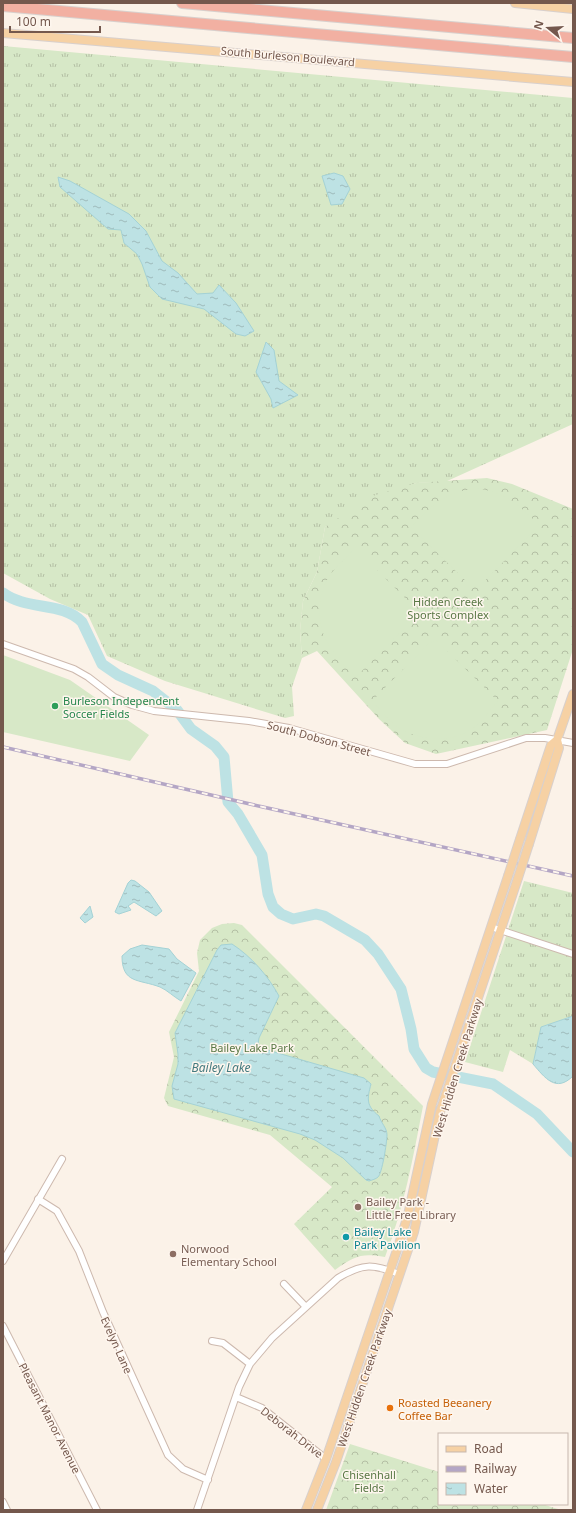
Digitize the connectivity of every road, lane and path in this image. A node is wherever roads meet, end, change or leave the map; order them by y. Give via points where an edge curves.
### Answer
1 (182, 3) edge
2 (515, 3) edge
3 (3, 6) edge
4 (573, 9) edge
5 (3, 33) edge
6 (573, 38) edge
7 (573, 57) edge
8 (573, 82) edge
9 (3, 644) edge
10 (573, 694) edge
11 (557, 740) junction
12 (573, 742) edge
13 (491, 927) junction
14 (501, 930) junction
15 (573, 954) edge
16 (62, 1159) dead end
17 (38, 1199) junction
18 (3, 1261) edge
19 (389, 1270) junction
20 (400, 1274) junction
21 (284, 1284) dead end
22 (306, 1307) junction
23 (3, 1326) edge
24 (212, 1341) dead end
25 (250, 1364) junction
26 (236, 1398) junction
27 (326, 1458) junction
28 (208, 1480) junction
29 (3, 1502) edge
30 (7, 1510) edge
31 (96, 1510) edge
32 (197, 1510) edge
33 (306, 1510) edge
34 (318, 1510) edge

1 - 6 highway
2 - 4 main road
3 - 7 highway
5 - 8 main road, South Burleson Boulevard
9 - 11 street, South Dobson Street via 74,669 114,697 132,705 165,712 288,728 416,764 447,764 526,738
10 - 11 main road
11 - 12 street, South Dobson Street
11 - 13 main road, West Hidden Creek Parkway, bridge via 551,745
11 - 14 main road, West Hidden Creek Parkway, bridge via 559,748
13 - 14 street
13 - 19 main road, West Hidden Creek Parkway via 432,1104 408,1215
14 - 15 street
14 - 20 main road, West Hidden Creek Parkway via 440,1112 419,1213
16 - 17 street
17 - 18 street
17 - 28 street, Evelyn Lane via 57,1211 79,1251 103,1312 168,1455 183,1469
19 - 20 street
19 - 22 street via 367,1266 355,1268 338,1278
19 - 27 main road, West Hidden Creek Parkway
20 - 34 main road, West Hidden Creek Parkway
21 - 22 street
22 - 25 street via 272,1338
23 - 31 street, Pleasant Manor Avenue
24 - 25 street via 223,1343
25 - 26 street
26 - 27 street, Deborah Drive via 262,1408
26 - 28 street
27 - 33 main road, West Hidden Creek Parkway
28 - 32 street
29 - 30 street

